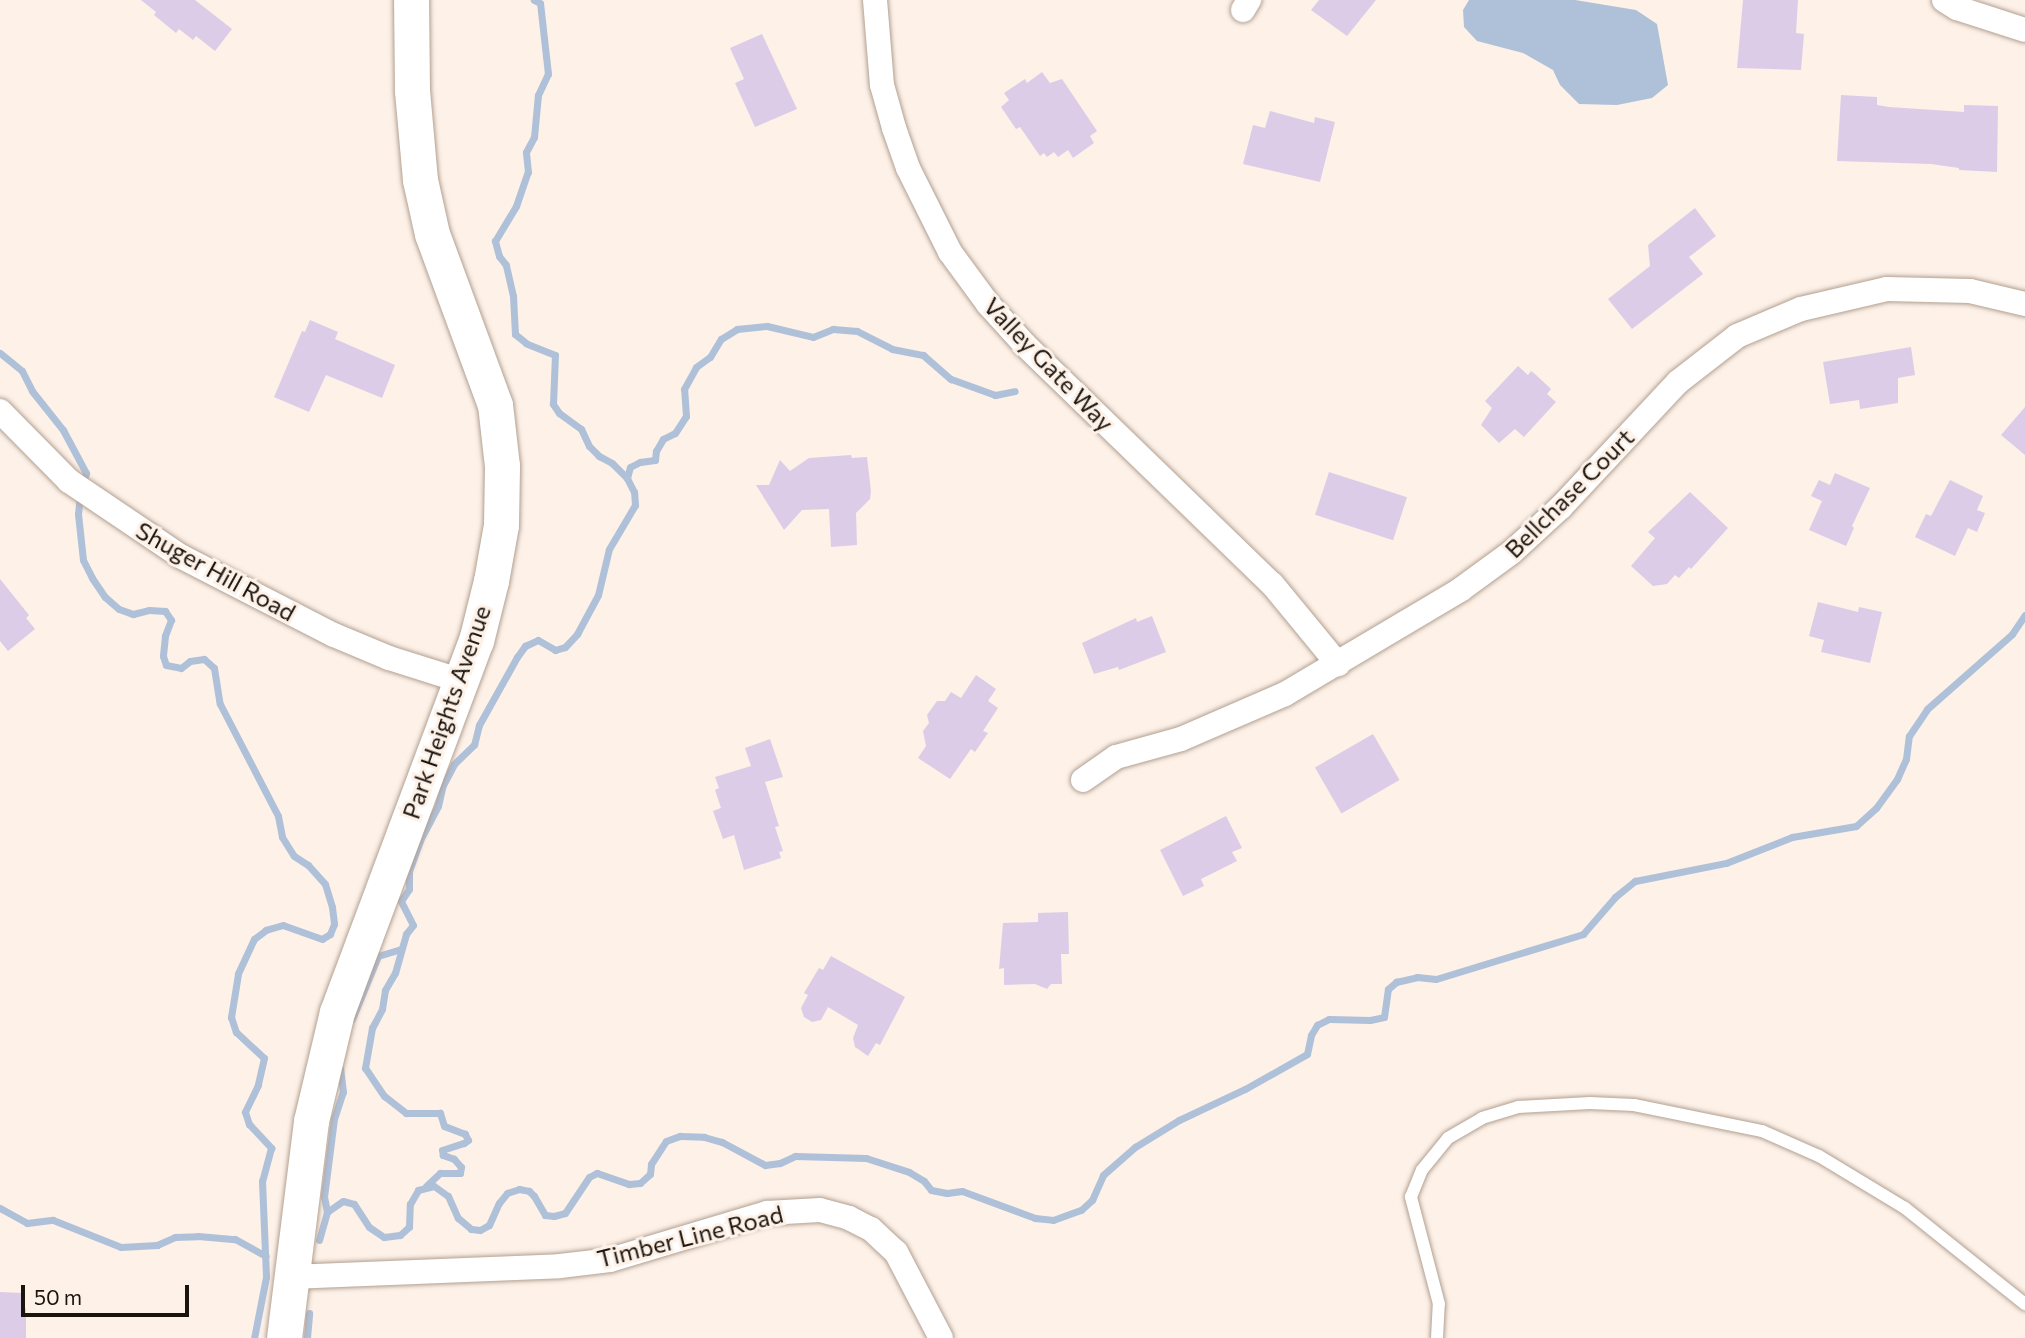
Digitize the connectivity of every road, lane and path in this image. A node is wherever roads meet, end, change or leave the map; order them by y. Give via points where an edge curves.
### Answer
1 (411, 0) edge
2 (875, 0) edge
3 (1944, 0) edge
4 (2025, 30) edge
5 (2025, 304) edge
6 (0, 411) edge
7 (1338, 664) junction
8 (462, 681) junction
9 (1083, 780) dead end
10 (290, 1277) junction
11 (2025, 1304) edge
12 (284, 1338) edge
13 (941, 1338) edge
14 (1437, 1338) edge

1 - 8 main road, Park Heights Avenue via 412,91 420,180 432,234 495,405 502,466 501,525 491,581
2 - 7 street, Valley Gate Way via 882,85 894,128 908,168 950,252 1018,338 1272,584
3 - 4 street
5 - 7 street, Bellchase Court via 1970,291 1887,289 1801,309 1737,336 1678,382 1561,508 1512,552 1403,627
6 - 8 street, Shuger Hill Road via 69,481 180,556 334,635
7 - 9 street, Bellchase Court via 1228,721 1116,758
8 - 10 main road, Park Heights Avenue via 337,1012 311,1121
10 - 12 main road, Park Heights Avenue
10 - 13 street, Timber Line Road via 597,1262 767,1213 820,1210 871,1229 896,1252
11 - 14 lane via 1905,1208 1819,1156 1762,1131 1633,1105 1518,1107 1482,1118 1448,1138 1422,1170 1411,1197 1438,1304

